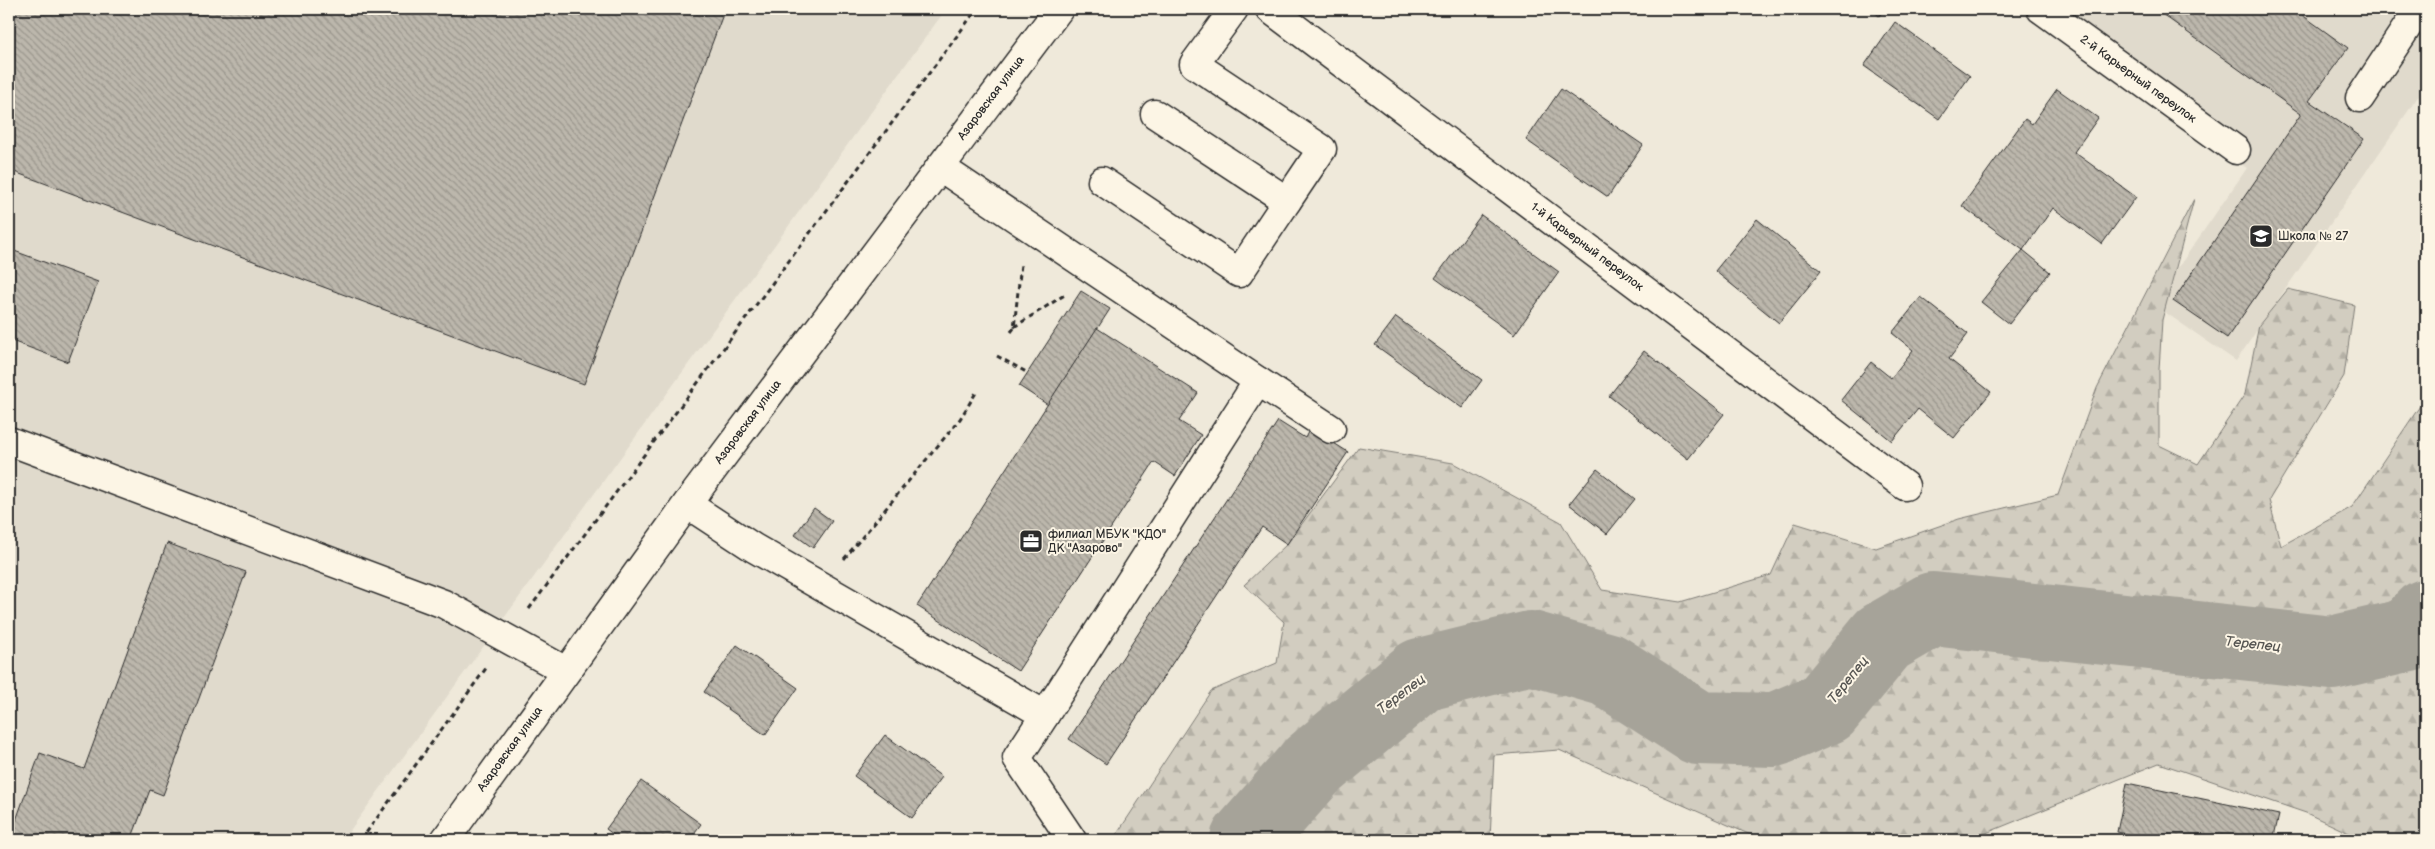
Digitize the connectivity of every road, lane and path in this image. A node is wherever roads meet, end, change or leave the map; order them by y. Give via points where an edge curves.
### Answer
1 (977, 9) edge
2 (1058, 9) edge
3 (1234, 9) edge
4 (1270, 9) edge
5 (2040, 9) edge
6 (2419, 9) edge
7 (2360, 98) dead end
8 (1155, 114) dead end
9 (2236, 150) dead end
10 (940, 167) junction
11 (1102, 181) dead end
12 (1287, 201) junction
13 (1026, 225) junction
14 (1099, 274) junction
15 (1014, 328) junction
16 (1011, 332) dead end
17 (997, 356) dead end
18 (1028, 373) dead end
19 (1258, 381) junction
20 (977, 391) dead end
21 (1331, 428) dead end
22 (9, 441) edge
23 (1905, 486) dead end
24 (687, 504) junction
25 (821, 587) junction
26 (507, 638) junction
27 (566, 671) junction
28 (1045, 715) junction
29 (361, 840) edge
30 (445, 840) edge
31 (1072, 840) edge

1 - 26 path
2 - 10 street, Азаровская улица
3 - 12 street via 1194,64 1322,149
4 - 23 street, 1-й Карьерный переулок
5 - 9 street, 2-й Карьерный переулок
6 - 7 street
8 - 12 street
10 - 13 street
10 - 24 street, Азаровская улица
11 - 12 street via 1239,273
13 - 14 street
13 - 15 path
14 - 15 path
14 - 19 street
15 - 16 path
17 - 18 path
19 - 21 street
19 - 28 street
20 - 25 path via 960,419
22 - 26 street via 444,604
24 - 25 street
24 - 27 street, Азаровская улица
25 - 28 street
26 - 27 street
26 - 29 path
27 - 30 street, Азаровская улица
28 - 31 street via 1017,758

